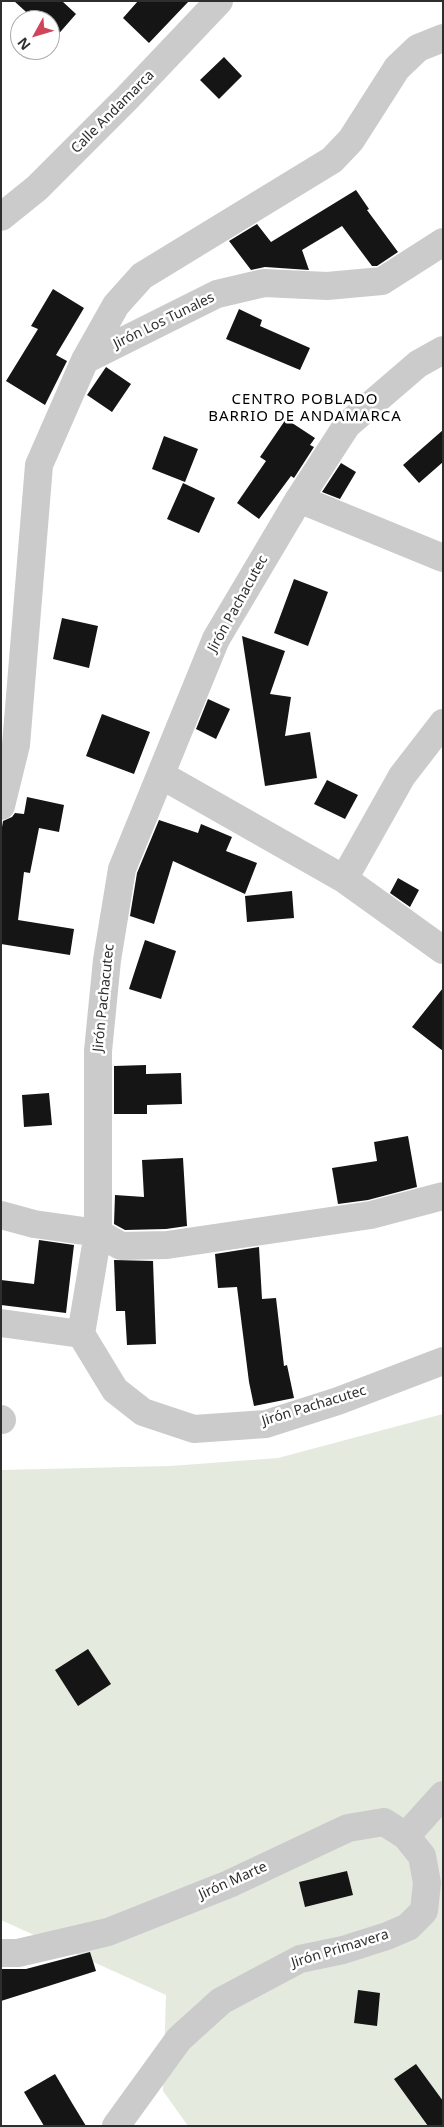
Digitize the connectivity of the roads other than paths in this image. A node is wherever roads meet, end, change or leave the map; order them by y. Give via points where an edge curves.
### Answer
1 (207, 6) edge
2 (443, 38) edge
3 (1, 217) edge
4 (443, 242) edge
5 (443, 350) edge
6 (84, 360) junction
7 (299, 499) junction
8 (443, 558) edge
9 (443, 723) edge
10 (9, 741) edge
11 (160, 775) junction
12 (1, 806) edge
13 (344, 879) junction
14 (443, 950) edge
15 (443, 1196) edge
16 (1, 1215) edge
17 (98, 1233) junction
18 (1, 1323) edge
19 (81, 1334) junction
20 (443, 1361) edge
21 (443, 1795) edge
22 (406, 1836) junction
23 (1, 1953) edge
24 (122, 2124) edge

1 - 3 street, Calle Andamarca via 37,188
2 - 6 street via 418,48 396,68 351,140 332,160 142,276 116,305
4 - 6 street, Jirón Los Tunales via 382,281 327,286 264,283 217,294
5 - 7 street, Jirón Pachacutec via 418,364 347,426
6 - 10 street via 39,465
7 - 8 street
7 - 11 street, Jirón Pachacutec via 216,639
9 - 13 street via 402,776
10 - 12 street
11 - 13 street
11 - 17 street, Jirón Pachacutec via 122,868 107,960 98,1051
13 - 14 street
15 - 17 street via 371,1215 167,1245 120,1246
16 - 17 street via 34,1224
17 - 19 street, Jirón Pachacutec
18 - 19 street
19 - 20 street, Jirón Pachacutec via 115,1390 143,1412 194,1429 266,1424
21 - 22 street
22 - 23 street, Jirón Marte via 384,1822 348,1828 229,1884 108,1932 18,1953
22 - 24 street, Jirón Primavera via 422,1856 427,1883 424,1911 408,1927 343,1950 300,1959 221,2001 179,2039

